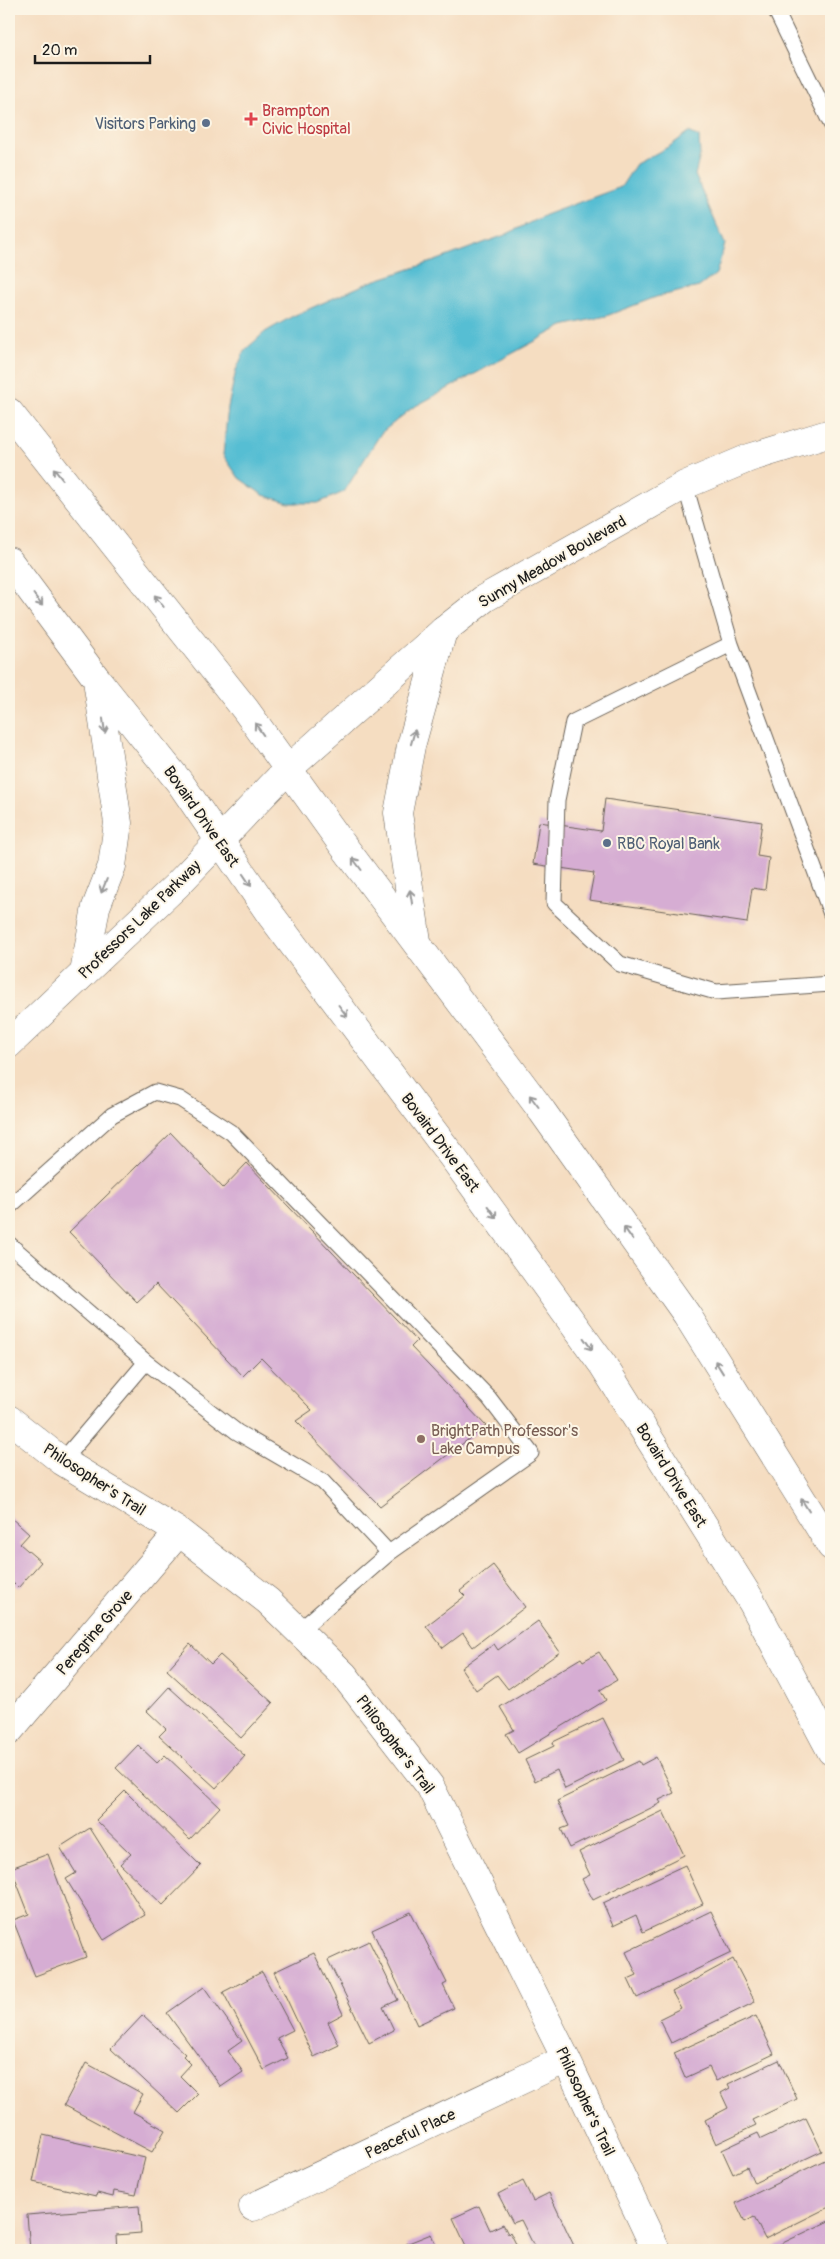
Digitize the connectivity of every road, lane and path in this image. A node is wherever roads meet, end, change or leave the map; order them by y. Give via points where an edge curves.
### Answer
1 (775, 9) edge
2 (831, 124) edge
3 (9, 412) edge
4 (831, 433) edge
5 (684, 485) junction
6 (9, 561) edge
7 (443, 631) junction
8 (731, 644) junction
9 (96, 678) junction
10 (288, 769) junction
11 (220, 840) junction
12 (831, 914) edge
13 (418, 945) junction
14 (84, 973) junction
15 (831, 984) edge
16 (9, 1044) edge
17 (9, 1207) edge
18 (9, 1244) edge
19 (146, 1362) junction
20 (9, 1419) edge
21 (62, 1461) junction
22 (179, 1532) junction
23 (831, 1546) edge
24 (389, 1553) junction
25 (299, 1631) junction
26 (9, 1731) edge
27 (831, 1751) edge
28 (566, 2059) junction
29 (253, 2207) dead end
30 (656, 2250) edge

1 - 2 lane
10 -> 3 main road via 245,709
4 - 5 main road, Sunny Meadow Boulevard via 749,458
5 - 7 main road, Sunny Meadow Boulevard via 485,598
5 - 8 lane
6 -> 9 main road, Bovaird Drive East
7 - 10 main road, Sunny Meadow Boulevard
13 -> 7 main road via 398,813 411,746
8 - 12 lane
8 - 15 lane via 573,722 557,800 554,902 620,964 630,967 716,992
9 - 11 main road, Bovaird Drive East via 181,784
9 -> 14 main road via 118,824 112,866 96,908
10 - 11 main road, Professors Lake Parkway
13 -> 10 main road
11 - 14 main road, Professors Lake Parkway
11 -> 27 main road, Bovaird Drive East via 270,914 603,1365 752,1602
23 -> 13 main road via 687,1315 542,1111
14 - 16 main road, Professors Lake Parkway
17 - 24 lane via 112,1115 155,1092 180,1099 232,1133 488,1398 531,1453
18 - 19 lane
19 - 21 lane
19 - 24 lane via 237,1432 323,1482
20 - 21 main road, Philosopher's Trail
21 - 22 main road, Philosopher's Trail
22 - 25 main road, Philosopher's Trail via 268,1601
22 - 26 main road, Peregrine Grove
24 - 25 lane
25 - 28 main road, Philosopher's Trail via 344,1675 430,1786
28 - 29 main road, Peaceful Place
28 - 30 main road, Philosopher's Trail

